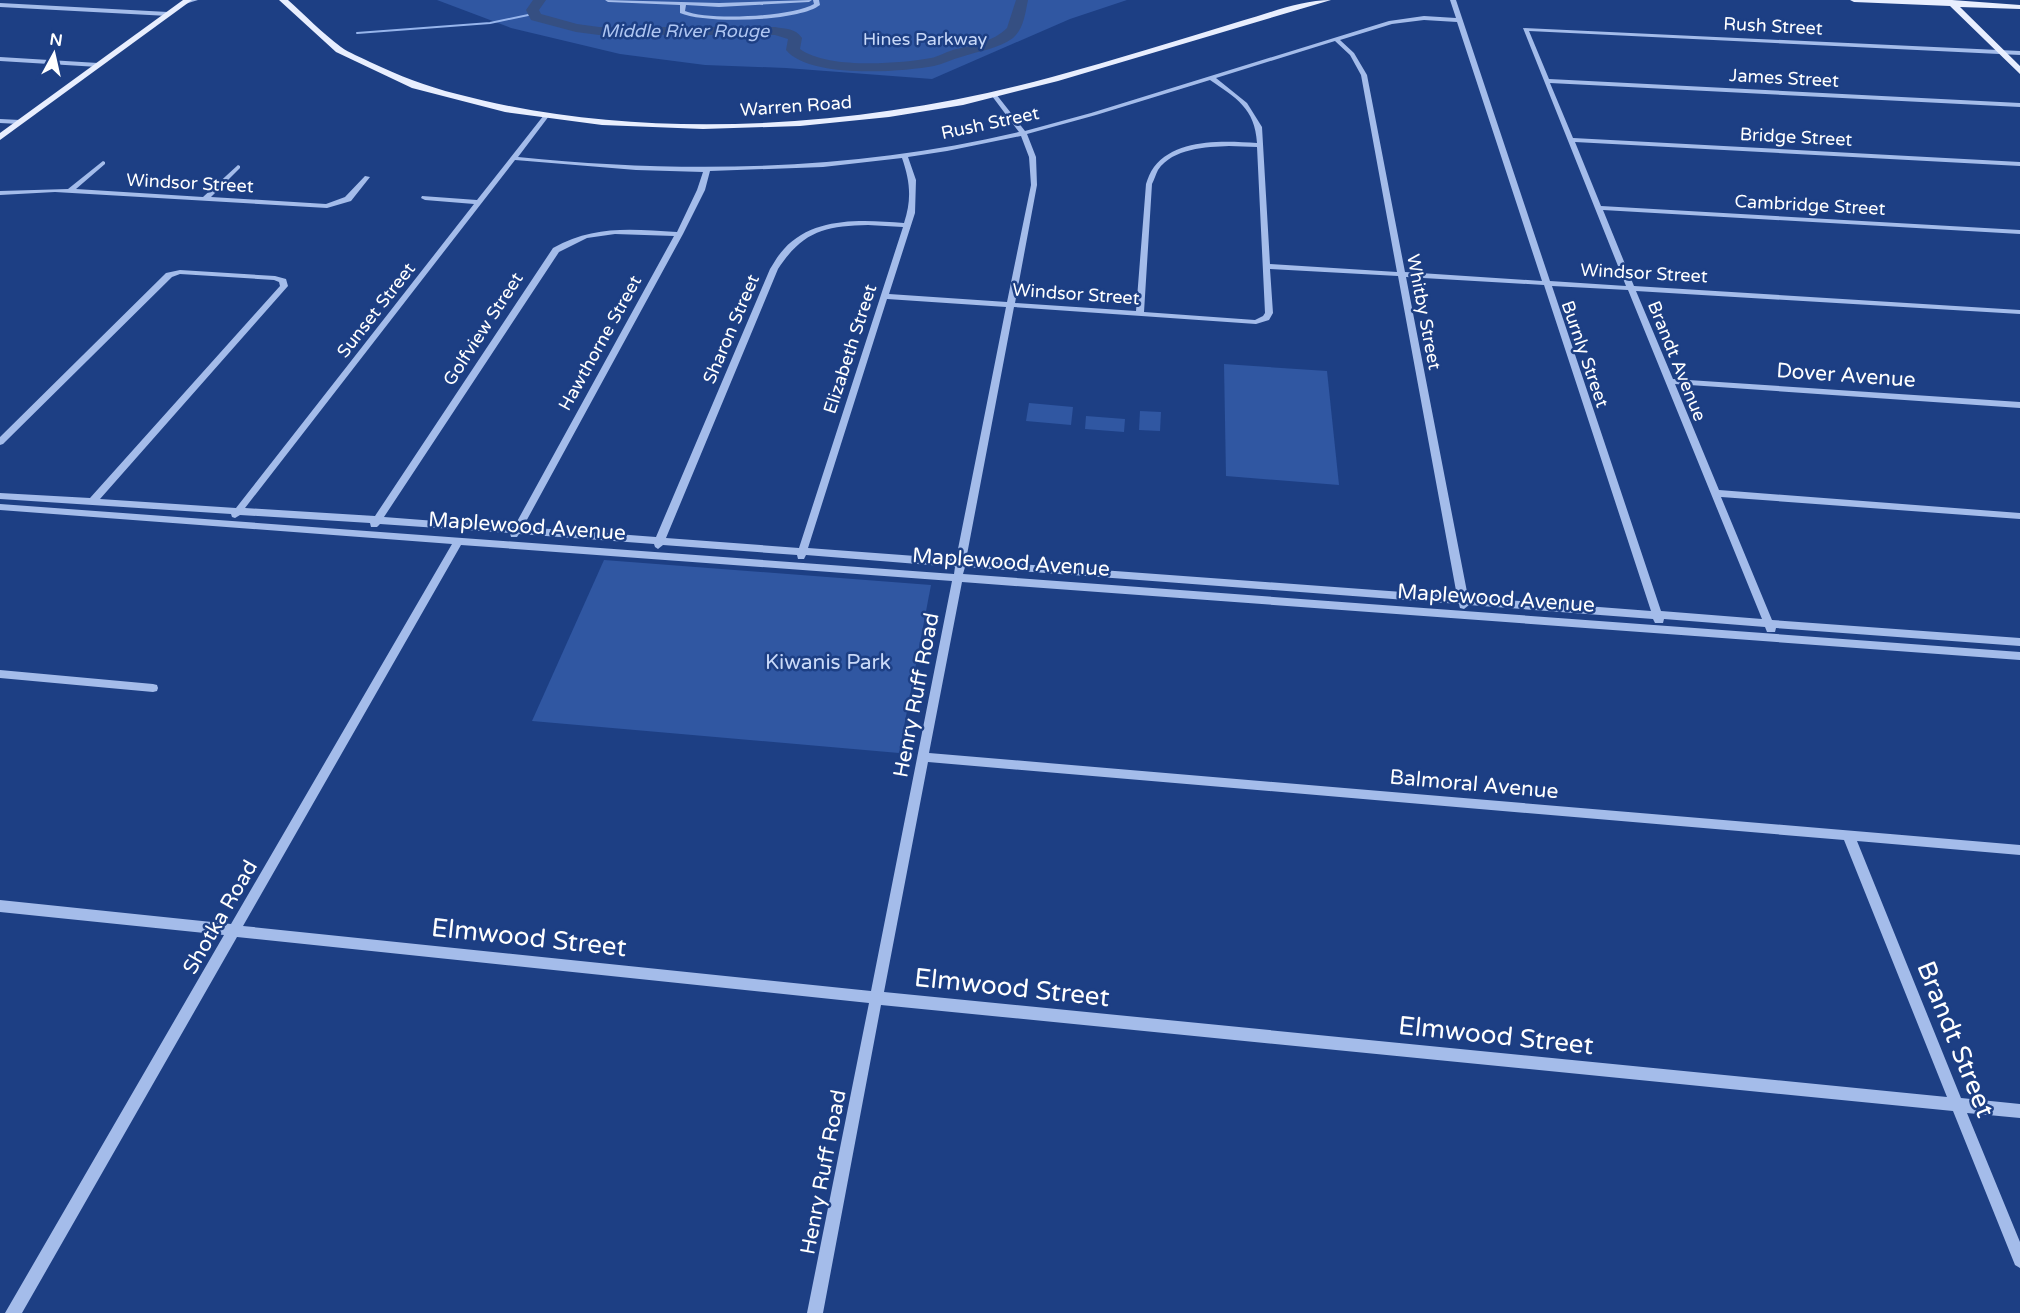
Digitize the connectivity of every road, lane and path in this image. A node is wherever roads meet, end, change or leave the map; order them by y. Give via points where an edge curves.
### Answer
1 (195, 0) edge
2 (283, 0) edge
3 (608, 0) edge
4 (809, 0) edge
5 (816, 0) edge
6 (1328, 0) edge
7 (1453, 0) edge
8 (1854, 0) edge
9 (187, 1) edge
10 (1950, 2) edge
11 (683, 4) junction
12 (0, 5) edge
13 (2020, 7) edge
14 (168, 14) junction
15 (1460, 20) junction
16 (1525, 29) joint
17 (1336, 39) junction
18 (2001, 52) junction
19 (2020, 53) edge
20 (0, 59) edge
21 (98, 65) junction
22 (2020, 72) edge
23 (1210, 78) junction
24 (1546, 81) junction
25 (994, 95) junction
26 (2020, 105) edge
27 (546, 116) junction
28 (0, 121) edge
29 (20, 122) junction
30 (1024, 133) junction
31 (0, 137) edge
32 (1570, 140) junction
33 (1260, 145) junction
34 (904, 155) junction
35 (512, 158) junction
36 (104, 163) dead end
37 (2020, 164) edge
38 (238, 167) dead end
39 (707, 169) junction
40 (367, 177) dead end
41 (69, 191) junction
42 (0, 193) edge
43 (425, 198) dead end
44 (205, 199) junction
45 (479, 202) junction
46 (1598, 208) junction
47 (907, 225) junction
48 (2020, 232) edge
49 (679, 234) junction
50 (1266, 266) junction
51 (1402, 274) junction
52 (1545, 283) junction
53 (1630, 288) junction
54 (885, 296) junction
55 (1009, 304) junction
56 (2020, 312) edge
57 (1140, 313) junction
58 (1669, 381) junction
59 (2020, 405) edge
60 (0, 442) edge
61 (1715, 493) junction
62 (0, 496) edge
63 (94, 501) junction
64 (0, 507) edge
65 (239, 510) junction
66 (84, 512) junction
67 (2020, 516) edge
68 (377, 520) junction
69 (230, 522) junction
70 (516, 531) junction
71 (369, 533) junction
72 (459, 540) junction
73 (660, 541) junction
74 (510, 543) junction
75 (803, 552) junction
76 (655, 554) junction
77 (961, 563) junction
78 (799, 565) junction
79 (1060, 571) junction
80 (958, 576) junction
81 (1058, 584) junction
82 (1464, 601) junction
83 (1466, 614) junction
84 (1657, 615) junction
85 (1768, 623) junction
86 (1662, 629) junction
87 (1774, 637) junction
88 (2020, 642) edge
89 (2020, 656) edge
90 (0, 674) edge
91 (153, 688) dead end
92 (924, 757) junction
93 (1848, 835) junction
94 (2020, 850) edge
95 (0, 906) edge
96 (235, 930) junction
97 (877, 998) junction
98 (1957, 1104) junction
99 (2020, 1111) edge
100 (2020, 1260) edge
101 (13, 1313) edge
102 (816, 1313) edge

1 - 9 street
2 - 27 main road, Warren Road via 316,35 379,73 457,98
3 - 11 street
4 - 11 street
5 - 11 street via 812,10 802,14 775,15 692,16 682,12
6 - 25 main road, Warren Road
7 - 15 street, Burnly Street
8 - 10 main road
9 - 14 main road
10 - 13 main road
10 - 18 main road
12 - 14 street
14 - 21 main road
15 - 17 street, Rush Street via 1403,20
15 - 52 street, Burnly Street
16 - 18 street, Rush Street
16 - 24 street, Brandt Avenue
17 - 23 street, Rush Street
17 - 51 street, Whitby Street via 1352,54 1364,75
18 - 19 street, Rush Street
18 - 22 main road
20 - 21 street
21 - 29 main road
23 - 30 street, Rush Street
23 - 33 street via 1249,108 1259,127
24 - 26 street, James Street
24 - 32 street, Brandt Avenue
25 - 27 main road, Warren Road via 878,116 770,125 653,125
25 - 30 street, Henry Ruff Road
27 - 35 street, Sunset Street
28 - 29 street
29 - 31 main road
30 - 34 street, Rush Street
30 - 55 street, Henry Ruff Road via 1033,154 1034,185
32 - 37 street, Bridge Street
32 - 46 street, Brandt Avenue
33 - 50 street
33 - 57 street via 1195,147 1171,156 1155,170 1149,184
34 - 39 street, Rush Street via 801,166
34 - 47 street, Elizabeth Street via 913,189
35 - 39 street, Rush Street via 604,167
35 - 45 street, Sunset Street
36 - 41 street
38 - 44 street
39 - 49 street, Hawthorne Street
40 - 44 street, Windsor Street via 348,199 334,205
41 - 42 street, Windsor Street
41 - 44 street, Windsor Street
43 - 45 street
45 - 65 street, Sunset Street
46 - 48 street, Cambridge Street
46 - 53 street, Brandt Avenue
47 - 54 street, Elizabeth Street
47 - 73 street, Sharon Street via 835,225 808,233 787,248 774,269
49 - 68 street, Golfview Street via 602,232 556,250
49 - 70 street, Hawthorne Street
50 - 51 street, Windsor Street
50 - 57 street, Windsor Street via 1269,313 1256,322
51 - 52 street, Windsor Street
51 - 82 street, Whitby Street
52 - 53 street, Windsor Street
52 - 84 street, Burnly Street
53 - 56 street, Windsor Street
53 - 58 street, Brandt Avenue
54 - 55 street, Windsor Street
54 - 75 street, Elizabeth Street
55 - 57 street, Windsor Street
55 - 77 street, Henry Ruff Road
58 - 59 street, Dover Avenue
58 - 61 street, Brandt Avenue
60 - 63 street via 172,273 280,279 284,283 282,289
61 - 67 street
61 - 85 street, Brandt Avenue
62 - 63 street, Maplewood Avenue
63 - 65 street, Maplewood Avenue
63 - 66 street
64 - 66 street, Maplewood Avenue
65 - 68 street, Maplewood Avenue
65 - 69 street, Sunset Street
66 - 69 street, Maplewood Avenue
68 - 70 street, Maplewood Avenue
68 - 71 street, Golfview Street
69 - 71 street, Maplewood Avenue
70 - 73 street, Maplewood Avenue
70 - 74 street, Hawthorne Street
71 - 72 street, Maplewood Avenue
72 - 74 street, Maplewood Avenue
72 - 96 street, Shotka Road
73 - 75 street, Maplewood Avenue
73 - 76 street, Sharon Street
74 - 76 street, Maplewood Avenue
75 - 77 street, Maplewood Avenue
75 - 78 street, Elizabeth Street
76 - 78 street, Maplewood Avenue
77 - 79 street, Maplewood Avenue
77 - 80 street, Henry Ruff Road
78 - 80 street, Maplewood Avenue
79 - 81 street
79 - 82 street, Maplewood Avenue
80 - 81 street, Maplewood Avenue
80 - 92 street, Henry Ruff Road
81 - 83 street, Maplewood Avenue
82 - 83 street, Whitby Street
82 - 84 street, Maplewood Avenue
83 - 86 street, Maplewood Avenue
84 - 85 street, Maplewood Avenue
84 - 86 street, Burnly Street
85 - 87 street, Brandt Avenue
85 - 88 street, Maplewood Avenue
86 - 87 street, Maplewood Avenue
87 - 89 street, Maplewood Avenue
90 - 91 street
92 - 93 street, Balmoral Avenue
92 - 97 street, Henry Ruff Road
93 - 94 street, Balmoral Avenue
93 - 98 street, Brandt Street
95 - 96 street, Elmwood Street
96 - 97 street, Elmwood Street
96 - 101 street, Shotka Road
97 - 98 street, Elmwood Street
97 - 102 street, Henry Ruff Road
98 - 99 street, Elmwood Street
98 - 100 street, Brandt Street

